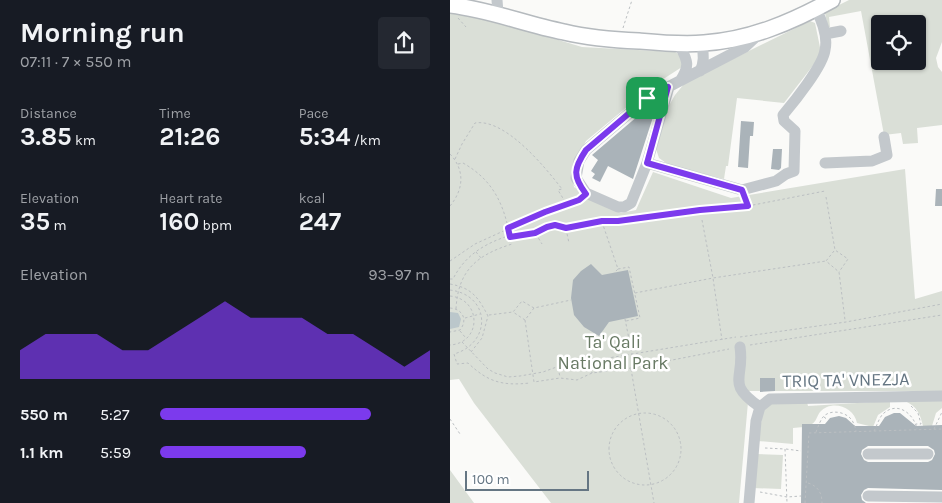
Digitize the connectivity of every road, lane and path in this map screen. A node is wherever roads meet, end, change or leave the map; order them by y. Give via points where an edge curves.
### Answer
1 (632, 0) edge
2 (832, 0) edge
3 (474, 4) edge
4 (497, 7) edge
5 (816, 9) junction
6 (452, 10) edge
7 (466, 27) dead end
8 (840, 31) dead end
9 (760, 33) junction
10 (825, 34) junction
11 (618, 40) junction
12 (698, 43) junction
13 (679, 44) junction
14 (687, 66) junction
15 (700, 70) junction
16 (680, 81) junction
17 (668, 87) junction
18 (884, 137) dead end
19 (450, 154) edge
20 (455, 159) junction
21 (647, 163) junction
22 (825, 163) dead end
23 (458, 164) junction
24 (742, 190) junction
25 (825, 191) dead end
26 (586, 194) junction
27 (826, 197) dead end
28 (450, 206) edge
29 (567, 206) junction
30 (748, 206) junction
31 (702, 220) dead end
32 (602, 221) junction
33 (508, 228) junction
34 (566, 228) junction
35 (535, 233) junction
36 (505, 237) dead end
37 (570, 243) dead end
38 (512, 244) dead end
39 (542, 244) dead end
40 (835, 250) junction
41 (476, 251) junction
42 (481, 258) junction
43 (450, 261) edge
44 (826, 261) junction
45 (618, 269) junction
46 (614, 272) dead end
47 (839, 272) junction
48 (713, 278) junction
49 (450, 279) edge
50 (450, 284) edge
51 (460, 286) junction
52 (450, 290) edge
53 (458, 291) junction
54 (635, 293) junction
55 (450, 296) edge
56 (457, 297) junction
57 (571, 300) dead end
58 (450, 308) edge
59 (534, 308) junction
60 (456, 309) junction
61 (513, 312) junction
62 (481, 314) junction
63 (474, 315) junction
64 (488, 316) junction
65 (464, 318) junction
66 (526, 320) junction
67 (846, 322) dead end
68 (460, 330) junction
69 (450, 332) edge
70 (466, 339) junction
71 (722, 340) dead end
72 (462, 342) junction
73 (450, 345) edge
74 (740, 347) dead end
75 (467, 348) junction
76 (471, 352) junction
77 (632, 355) dead end
78 (590, 361) dead end
79 (558, 368) dead end
80 (631, 368) dead end
81 (592, 373) dead end
82 (501, 376) junction
83 (560, 378) dead end
84 (499, 383) junction
85 (530, 383) dead end
86 (942, 396) edge
87 (907, 404) dead end
88 (760, 407) junction
89 (639, 413) junction
90 (942, 413) edge
91 (824, 416) junction
92 (450, 419) edge
93 (828, 420) dead end
94 (916, 424) junction
95 (934, 429) junction
96 (942, 429) edge
97 (918, 430) junction
98 (874, 431) junction
99 (856, 432) junction
100 (815, 433) junction
101 (460, 434) dead end
102 (764, 448) dead end
103 (785, 449) junction
104 (801, 451) dead end
105 (868, 454) dead end
106 (928, 454) dead end
107 (807, 483) junction
108 (651, 485) junction
109 (762, 492) dead end
110 (801, 496) dead end
111 (868, 496) dead end
112 (787, 497) junction
113 (942, 497) edge
114 (654, 503) edge
115 (749, 503) edge
116 (787, 503) edge
117 (805, 503) edge
118 (822, 503) edge

1 - 11 path
2 - 5 main road
3 - 4 main road
3 - 6 main road
4 - 11 main road via 566,33
5 - 9 main road
5 - 10 street
6 - 7 path
8 - 10 street
9 - 12 main road
9 - 15 street via 745,47
10 - 24 street via 826,50 820,64 783,115 784,121 795,131 794,171 776,181
11 - 13 main road
12 - 13 main road
12 - 14 street
12 - 15 street via 704,58
13 - 14 street
14 - 16 street
15 - 16 street
16 - 17 street
17 - 21 street
17 - 26 street via 647,98 586,150 579,161 576,178
18 - 22 street via 888,155 872,161
19 - 20 path
20 - 23 path
20 - 29 path via 475,123 505,130 551,175 562,189 558,190
21 - 24 street
21 - 26 street via 631,203 624,207
23 - 28 path via 461,187
23 - 33 path via 463,163 476,172 492,188
24 - 30 path
25 - 30 path
26 - 29 path
27 - 40 path
29 - 33 path
30 - 32 path
31 - 48 path
32 - 34 path
32 - 45 path
33 - 35 path via 510,237
33 - 43 path
34 - 35 path via 555,225
34 - 37 path
35 - 39 path
36 - 41 path
38 - 42 path
40 - 44 path
40 - 47 path via 848,259
41 - 42 path
41 - 49 path
42 - 51 path via 469,268
44 - 47 path
44 - 48 path
45 - 46 path
45 - 54 path via 630,267
47 - 67 path
48 - 54 path
48 - 71 path
50 - 51 path
51 - 53 path
51 - 64 path via 478,297
52 - 53 path
53 - 56 path
53 - 62 path via 475,301
54 - 77 path via 640,318 625,320
55 - 56 path
56 - 60 path
56 - 63 path via 467,303
57 - 59 path
58 - 60 path
59 - 61 path via 522,301
59 - 66 path
60 - 65 path
61 - 64 path
61 - 66 path
62 - 63 path
62 - 75 path via 480,331
63 - 65 path
63 - 70 path via 473,327
64 - 76 path via 482,338
65 - 68 path
66 - 82 path via 533,374
68 - 69 path
68 - 70 path
70 - 72 path
72 - 73 path
72 - 75 path
74 - 88 street via 738,385 748,399
75 - 76 path
75 - 84 path via 454,354 457,364 468,363
76 - 82 path via 488,369
78 - 81 path
79 - 83 path
80 - 89 path
82 - 84 path
84 - 85 path
86 - 88 street, TRIQ TA' VNEZJA via 770,399
87 - 94 path via 918,413 921,424
88 - 115 street
89 - 108 path
89 - 108 path via 617,427 611,438 610,455 621,476 632,483
89 - 108 path via 653,414 666,420 681,443 681,456 672,474
90 - 95 path
91 - 93 path
91 - 99 path via 833,412 844,414 852,421
91 - 100 path
92 - 101 path
94 - 97 path
94 - 98 path via 908,412 890,410 883,414
95 - 96 path
95 - 97 path
97 - 98 path
98 - 99 path
99 - 100 path
100 - 107 path via 809,433
102 - 103 path
103 - 104 path
103 - 112 path
105 - 106 street
107 - 117 path
107 - 118 path via 820,492
108 - 114 path
109 - 112 path
110 - 112 path
111 - 113 street
112 - 116 path

